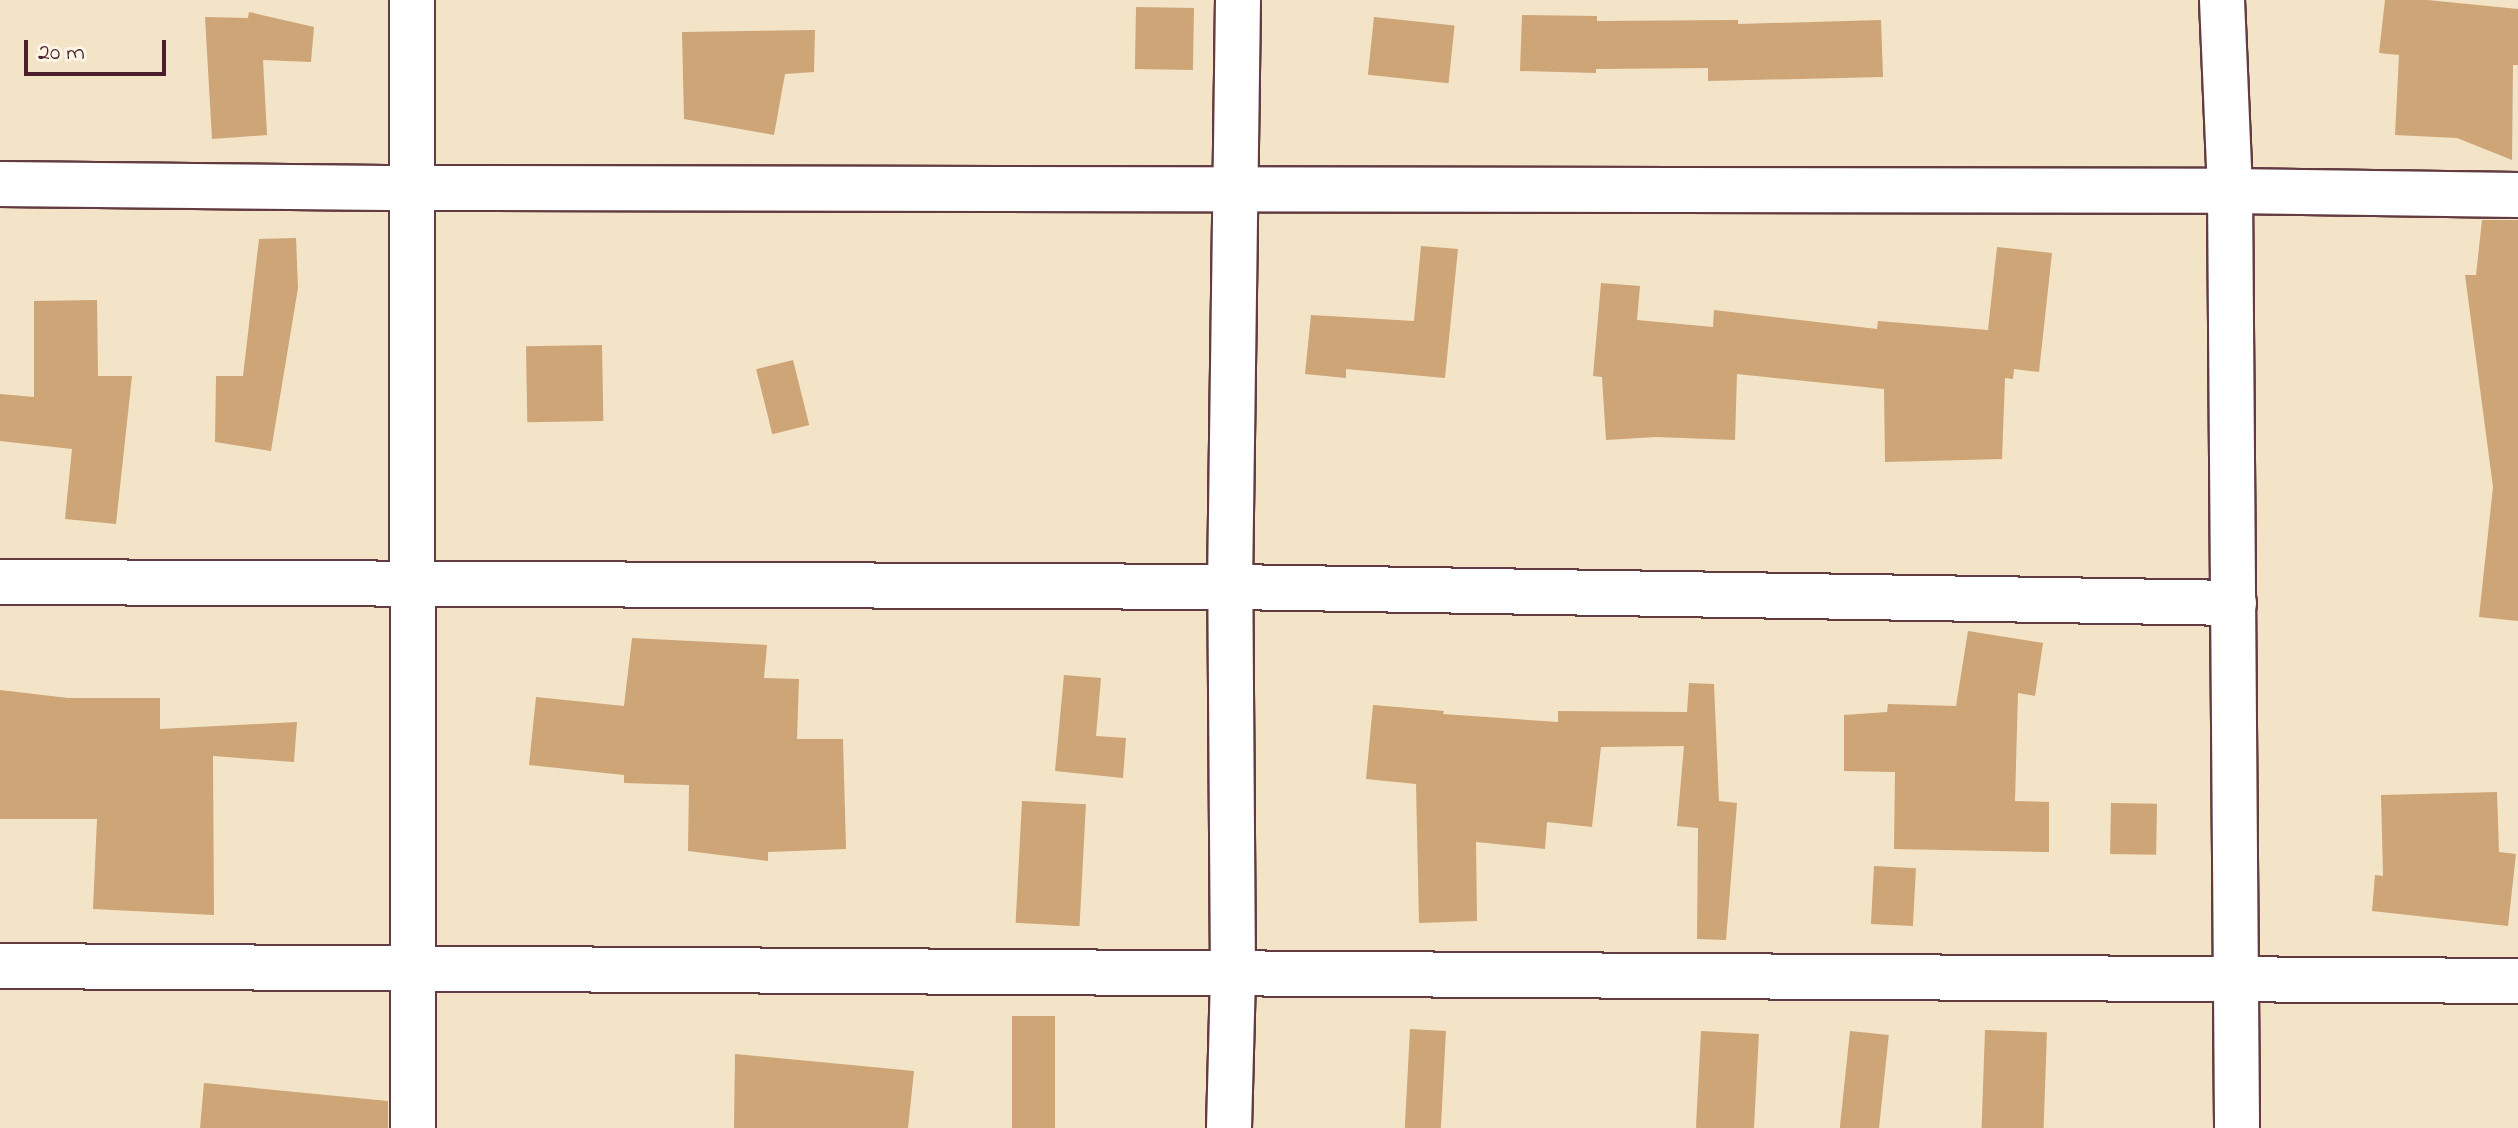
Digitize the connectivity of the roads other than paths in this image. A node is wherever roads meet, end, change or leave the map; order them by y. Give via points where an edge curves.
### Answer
1 (412, 0) edge
2 (1238, 0) edge
3 (2222, 0) edge
4 (0, 184) edge
5 (411, 188) junction
6 (1235, 190) junction
7 (2230, 191) junction
8 (2518, 195) edge
9 (0, 582) edge
10 (411, 586) junction
11 (1230, 587) junction
12 (2234, 603) junction
13 (0, 966) edge
14 (413, 969) junction
15 (1233, 976) junction
16 (2236, 981) junction
17 (2518, 981) edge
18 (413, 1128) edge
19 (1229, 1128) edge
20 (2237, 1128) edge

1 - 5 street
2 - 6 street
3 - 7 street
4 - 5 street
5 - 6 street
5 - 10 street
6 - 7 street
6 - 11 street
7 - 8 street
7 - 12 street
9 - 10 street
10 - 11 street
10 - 14 street
11 - 12 street
11 - 15 street
12 - 16 street
13 - 14 street
14 - 15 street
14 - 18 street
15 - 16 street
15 - 19 street
16 - 17 street
16 - 20 street

